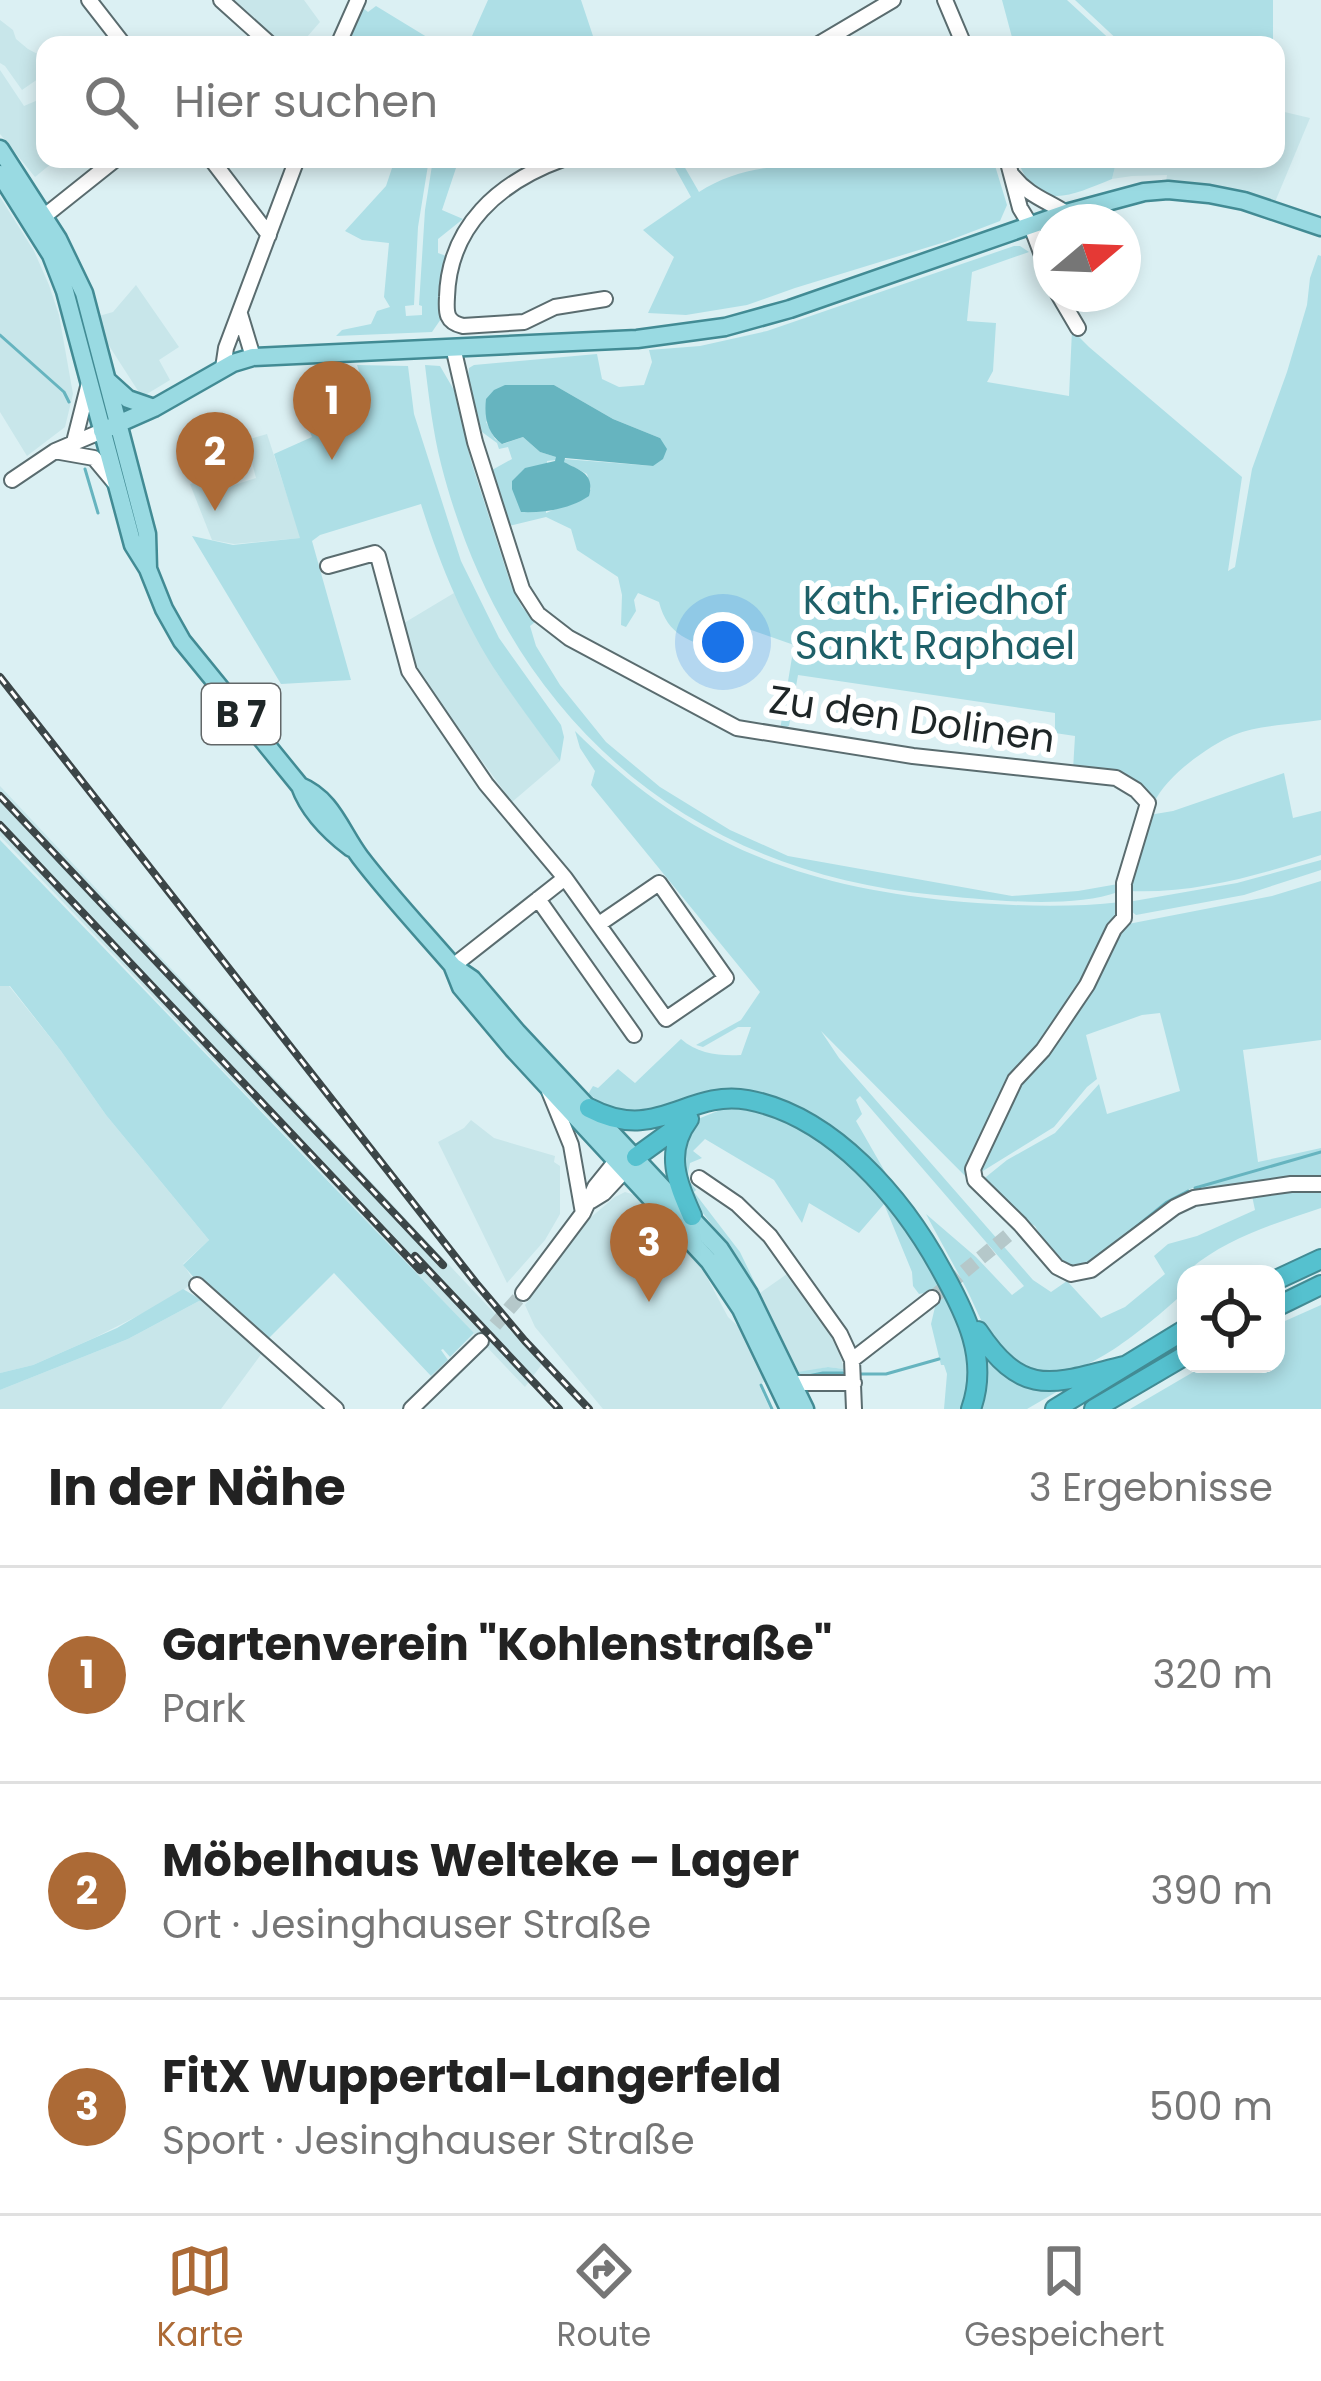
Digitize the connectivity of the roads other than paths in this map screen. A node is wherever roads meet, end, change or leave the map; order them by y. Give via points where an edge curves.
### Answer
1 (89, 0) edge
2 (221, 0) edge
3 (358, 0) edge
4 (893, 0) edge
5 (945, 0) edge
6 (117, 36) edge
7 (261, 36) edge
8 (342, 36) edge
9 (832, 36) edge
10 (960, 36) edge
11 (0, 149) edge
12 (105, 168) edge
13 (218, 168) edge
14 (294, 168) edge
15 (544, 168) edge
16 (1011, 168) edge
17 (0, 175) edge
18 (1018, 182) junction
19 (1052, 204) edge
20 (1099, 204) edge
21 (38, 221) junction
22 (1031, 226) junction
23 (1319, 226) edge
24 (1033, 231) edge
25 (269, 235) junction
26 (605, 298) dead end
27 (1069, 312) edge
28 (238, 320) junction
29 (1078, 328) dead end
30 (447, 347) junction
31 (248, 358) junction
32 (223, 368) junction
33 (99, 381) junction
34 (154, 408) junction
35 (110, 427) junction
36 (74, 442) junction
37 (55, 451) junction
38 (131, 468) junction
39 (12, 480) dead end
40 (114, 482) junction
41 (328, 566) dead end
42 (148, 569) junction
43 (565, 878) junction
44 (538, 899) junction
45 (599, 924) junction
46 (453, 966) junction
47 (634, 1035) dead end
48 (548, 1086) junction
49 (710, 1101) junction
50 (589, 1108) junction
51 (667, 1117) junction
52 (689, 1119) junction
53 (626, 1159) junction
54 (699, 1178) dead end
55 (1321, 1184) edge
56 (587, 1207) junction
57 (692, 1216) junction
58 (1321, 1259) edge
59 (1285, 1276) edge
60 (196, 1285) dead end
61 (1321, 1285) edge
62 (523, 1293) tunnel mouth
63 (932, 1298) tunnel mouth
64 (958, 1300) junction
65 (1285, 1303) edge
66 (1177, 1334) edge
67 (481, 1341) tunnel mouth
68 (852, 1360) junction
69 (1177, 1360) edge
70 (1124, 1366) junction
71 (793, 1383) junction
72 (854, 1383) junction
73 (1123, 1392) junction
74 (336, 1409) edge
75 (411, 1409) edge
76 (789, 1409) edge
77 (805, 1409) edge
78 (854, 1409) edge
79 (971, 1409) edge
80 (1055, 1409) edge
81 (1094, 1409) edge
82 (1106, 1409) edge

1 - 6 street
2 - 7 street
3 - 8 street
4 - 9 street
5 - 10 street
11 - 21 main road, B 7
12 - 21 street
13 - 25 street
14 - 25 street
15 - 26 street via 490,201 464,232 452,259 447,315 473,326 524,322
16 - 18 street
17 - 21 main road, B 7
18 - 19 street
18 - 22 street
20 - 23 main road via 1186,191
21 - 33 main road, B 7 via 84,292
22 - 24 street
22 - 30 main road via 725,327
25 - 28 street
27 - 29 street
28 - 31 street
28 - 32 street
30 - 31 main road
30 - 55 street, Zu den Dolinen via 522,590 569,638 737,728 1116,778 1148,803 1124,884 1124,918 1087,985 1015,1080 973,1169 1016,1228 1063,1272 1081,1274 1194,1198
31 - 32 main road
32 - 34 main road
33 - 34 main road
33 - 35 main road, B 7
33 - 36 street
34 - 35 main road
34 - 38 main road via 140,425
35 - 36 street
35 - 38 main road, B 7
35 - 40 main road, B 7
36 - 37 street
37 - 39 street
37 - 40 street via 94,458
38 - 42 main road, B 7
40 - 42 main road, B 7
41 - 43 street via 378,556 409,671 486,784
42 - 46 main road, B 7 via 182,641
43 - 44 street
43 - 45 street
44 - 46 street
44 - 47 street
45 - 45 street via 659,883 726,978 666,1019
46 - 48 main road, B 7 via 461,987
46 - 50 main road, B 7
48 - 53 main road, B 7
48 - 56 street
49 - 51 highway
49 - 52 highway
49 - 64 highway via 766,1105 852,1156 910,1217
50 - 51 highway via 632,1121
50 - 53 main road, B 7
51 - 53 highway
52 - 53 highway
52 - 57 highway via 673,1159
53 - 56 street via 595,1187
53 - 57 main road
53 - 76 main road via 723,1281
54 - 68 street via 770,1236
56 - 62 street
57 - 71 main road via 749,1294
58 - 59 highway
60 - 74 street
61 - 65 highway
63 - 68 street
64 - 70 highway via 1001,1363 1024,1378 1058,1381
64 - 79 highway via 977,1354
66 - 70 highway
67 - 75 street
68 - 72 street
69 - 73 highway
70 - 80 highway
71 - 72 street
71 - 77 main road
72 - 78 street
73 - 81 highway
73 - 82 highway

